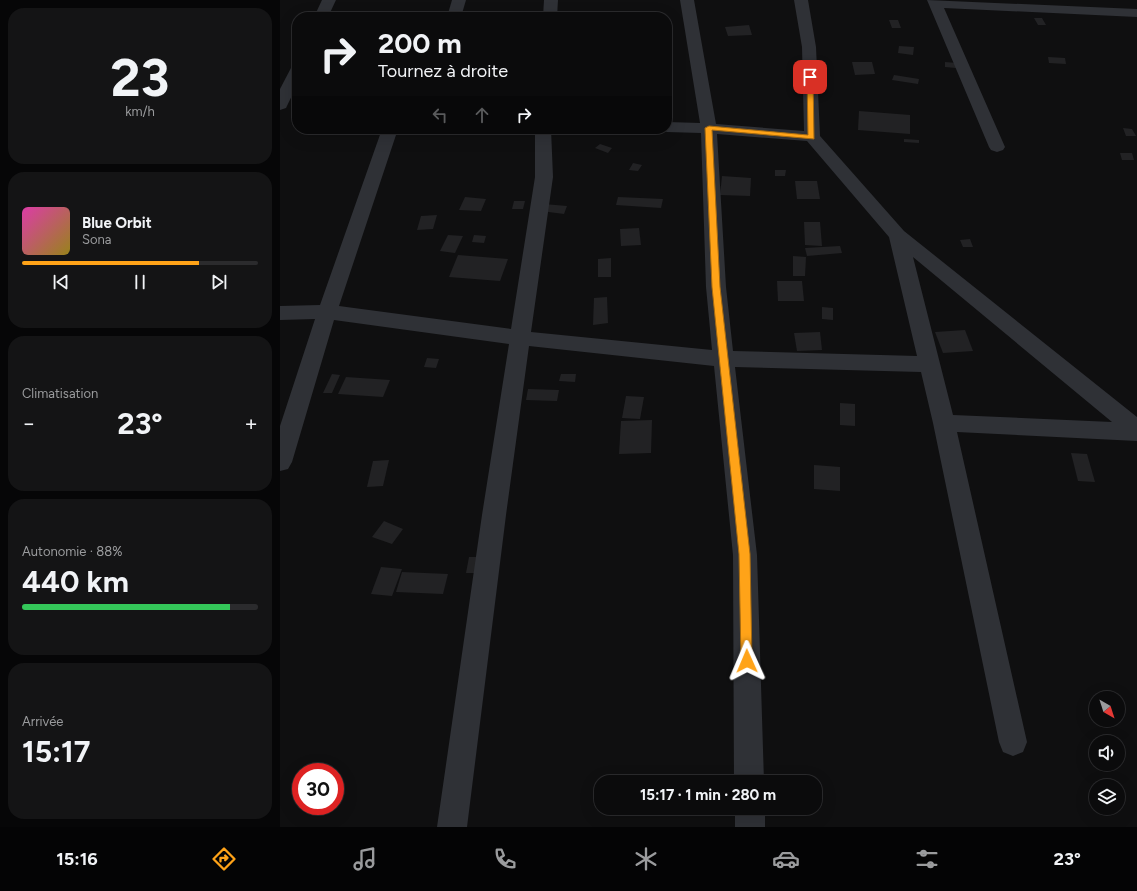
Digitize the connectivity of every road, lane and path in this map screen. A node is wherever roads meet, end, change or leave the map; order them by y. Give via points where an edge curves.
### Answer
1 (329, 0) edge
2 (459, 0) edge
3 (551, 0) edge
4 (688, 0) edge
5 (801, 0) edge
6 (935, 2) edge
7 (323, 12) edge
8 (455, 12) edge
9 (550, 12) edge
10 (1137, 13) edge
11 (292, 84) edge
12 (284, 109) edge
13 (672, 127) edge
14 (709, 128) junction
15 (388, 134) edge
16 (544, 134) edge
17 (812, 137) junction
18 (997, 147) dead end
19 (898, 235) junction
20 (327, 312) junction
21 (280, 313) edge
22 (521, 338) junction
23 (724, 359) junction
24 (930, 364) junction
25 (944, 423) junction
26 (1137, 431) edge
27 (280, 462) edge
28 (1013, 742) dead end
29 (749, 775) edge
30 (750, 815) edge
31 (452, 827) edge
32 (750, 827) edge

1 - 7 street
2 - 8 street
3 - 9 street
4 - 14 street
5 - 17 street via 809,47
6 - 10 street
6 - 18 street
11 - 12 street
13 - 14 street
14 - 17 street
14 - 23 street via 716,287
15 - 20 street
16 - 22 street via 544,177
17 - 19 street
19 - 24 street
19 - 26 street
20 - 21 street
20 - 22 street
20 - 27 street
22 - 23 street
22 - 31 street via 494,515
23 - 24 street
23 - 29 street via 744,554
24 - 25 street
25 - 26 street
25 - 28 street
30 - 32 street

